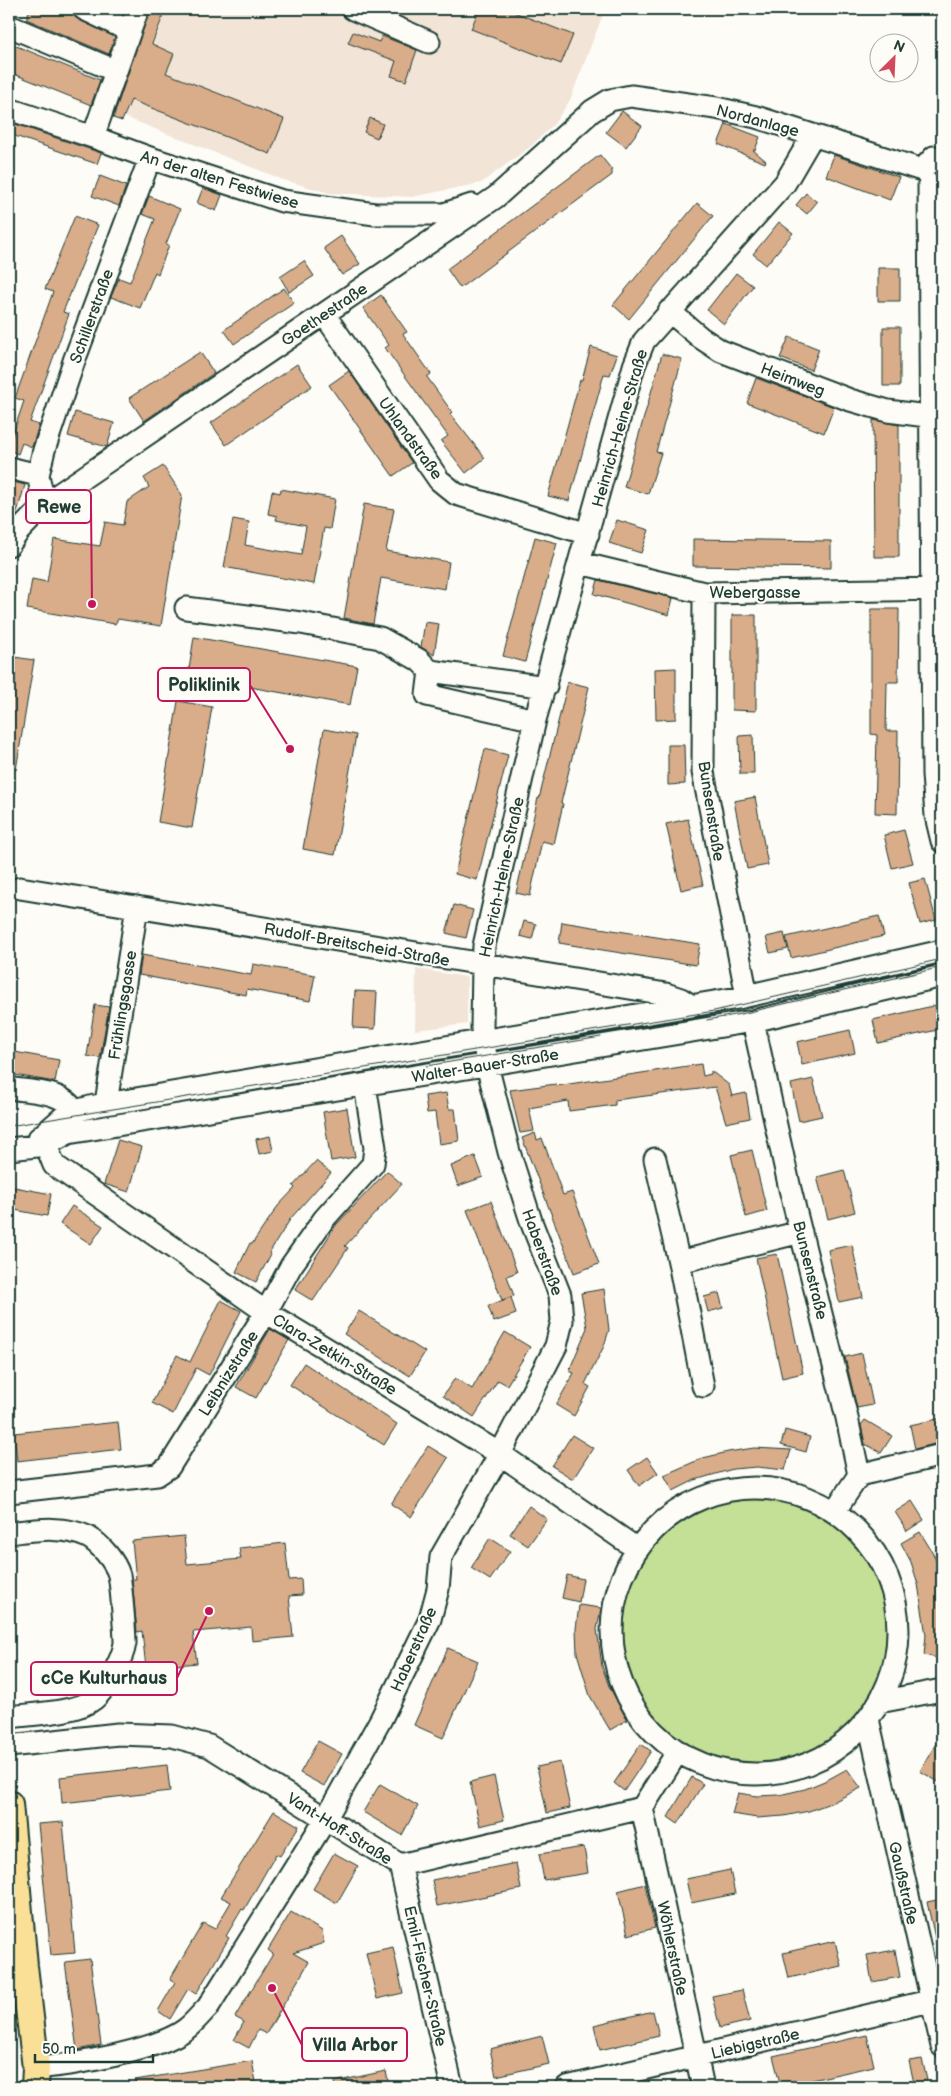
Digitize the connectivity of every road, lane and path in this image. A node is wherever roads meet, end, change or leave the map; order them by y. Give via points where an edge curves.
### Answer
1 (84, 9) edge
2 (138, 9) edge
3 (353, 9) edge
4 (9, 28) edge
5 (130, 31) junction
6 (429, 42) dead end
7 (116, 71) junction
8 (9, 109) edge
9 (592, 111) joint
10 (814, 135) junction
11 (93, 137) junction
12 (150, 158) junction
13 (942, 159) edge
14 (931, 181) edge
15 (496, 197) junction
16 (669, 311) junction
17 (324, 314) junction
18 (936, 418) edge
19 (9, 468) edge
20 (38, 475) junction
21 (46, 503) junction
22 (588, 534) junction
23 (9, 545) edge
24 (580, 563) junction
25 (937, 589) edge
26 (704, 593) junction
27 (186, 608) dead end
28 (430, 671) junction
29 (546, 687) junction
30 (938, 706) edge
31 (535, 720) junction
32 (942, 842) edge
33 (20, 888) dead end
34 (137, 907) junction
35 (942, 951) edge
36 (482, 965) junction
37 (942, 976) edge
38 (746, 996) junction
39 (692, 1006) junction
40 (753, 1021) junction
41 (484, 1040) junction
42 (487, 1065) junction
43 (365, 1085) junction
44 (9, 1088) edge
45 (106, 1103) junction
46 (74, 1111) junction
47 (27, 1147) edge
48 (655, 1159) dead end
49 (801, 1232) junction
50 (679, 1262) junction
51 (266, 1312) junction
52 (703, 1386) dead end
53 (500, 1454) junction
54 (942, 1455) edge
55 (859, 1475) junction
56 (9, 1492) edge
57 (834, 1512) junction
58 (9, 1533) edge
59 (637, 1550) junction
60 (942, 1690) edge
61 (874, 1711) junction
62 (9, 1717) edge
63 (9, 1746) edge
64 (678, 1751) junction
65 (9, 1804) edge
66 (642, 1808) junction
67 (325, 1820) junction
68 (400, 1865) junction
69 (937, 1999) edge
70 (942, 2046) edge
71 (697, 2057) junction
72 (38, 2081) edge
73 (452, 2087) edge
74 (567, 2087) edge
75 (703, 2087) edge

1 - 5 street
2 - 5 street
3 - 6 street
4 - 7 street
5 - 7 street
7 - 11 street
8 - 11 street, An der alten Festwiese
9 - 10 street, Nordanlage via 610,100 631,96 716,108
9 - 15 street, Goethestraße
10 - 14 street, Nordanlage
10 - 16 street, Heinrich-Heine-Straße via 785,183
11 - 12 street, An der alten Festwiese
12 - 15 street, An der alten Festwiese via 282,201 366,212 444,214
12 - 20 street, Schillerstraße via 74,361
13 - 14 street via 934,157
14 - 18 street
15 - 17 street, Goethestraße
16 - 18 street, Heimweg via 700,338 722,351 850,400 888,411
16 - 22 street, Heinrich-Heine-Straße via 644,341 634,366
17 - 21 street, Goethestraße
17 - 22 street, Uhlandstraße via 439,480 456,494
18 - 25 street
19 - 20 street
20 - 21 street
21 - 23 street, Goethestraße
22 - 24 street, Heinrich-Heine-Straße
24 - 26 street, Webergasse
24 - 29 street, Heinrich-Heine-Straße
25 - 26 street, Webergasse
25 - 30 street
26 - 38 street, Bunsenstraße via 703,772
27 - 28 street via 301,623 380,638 419,660
28 - 29 street
28 - 31 street via 427,696
29 - 31 street, Heinrich-Heine-Straße
30 - 32 street via 933,795
31 - 36 street, Heinrich-Heine-Straße
33 - 34 street, Rudolf-Breitscheid-Straße
34 - 36 street, Rudolf-Breitscheid-Straße
34 - 45 street, Frühlingsgasse
35 - 38 street, Walter-Bauer-Straße
36 - 39 street, Rudolf-Breitscheid-Straße via 666,994
36 - 41 street, Heinrich-Heine-Straße
37 - 40 street, Walter-Bauer-Straße
38 - 39 street, Walter-Bauer-Straße
39 - 41 street, Walter-Bauer-Straße
40 - 42 street, Walter-Bauer-Straße
40 - 49 street, Bunsenstraße
41 - 42 street, Heinrich-Heine-Straße
41 - 45 street, Walter-Bauer-Straße
42 - 43 street, Walter-Bauer-Straße
42 - 53 street, Haberstraße via 509,1152 560,1295 562,1320 556,1346
43 - 47 street, Walter-Bauer-Straße via 68,1134
43 - 51 street, Leibnizstraße via 376,1156 373,1164 324,1219
44 - 46 street via 58,1096 66,1100
45 - 46 street, Walter-Bauer-Straße
46 - 47 street, Walter-Bauer-Straße via 68,1112
47 - 51 street, Clara-Zetkin-Straße
48 - 50 street
49 - 50 street
49 - 55 street, Bunsenstraße
50 - 52 street
51 - 53 street, Clara-Zetkin-Straße
51 - 56 street, Leibnizstraße via 164,1472
53 - 59 street, Clara-Zetkin-Straße
53 - 67 street, Haberstraße via 441,1557 438,1589 430,1619 381,1719
54 - 55 street
55 - 57 street
57 - 59 street via 798,1495 761,1488 737,1489 682,1508 660,1524
57 - 61 street via 859,1533 880,1562 894,1597 898,1637 896,1656 887,1687
58 - 62 street via 47,1529 70,1531 89,1538 107,1554 119,1574 125,1644 113,1674 93,1700 69,1710
59 - 64 street via 619,1587 613,1615 613,1650 624,1687 639,1715 658,1736
60 - 61 street
61 - 64 street via 846,1742 814,1762 788,1770 758,1774 729,1772 705,1765
61 - 69 street, Gaußstraße
63 - 67 street, Vant-Hoff-Straße via 118,1734 172,1736 209,1746
64 - 66 street
65 - 72 main road
66 - 68 street, Vant-Hoff-Straße
66 - 71 street, Wöhlerstraße
67 - 68 street, Vant-Hoff-Straße
67 - 72 street, Haberstraße via 208,2007 185,2030 154,2046 62,2066
68 - 73 street, Emil-Fischer-Straße
69 - 70 street, Gaußstraße
69 - 71 street, Liebigstraße
71 - 74 street, Liebigstraße
71 - 75 street, Wöhlerstraße

